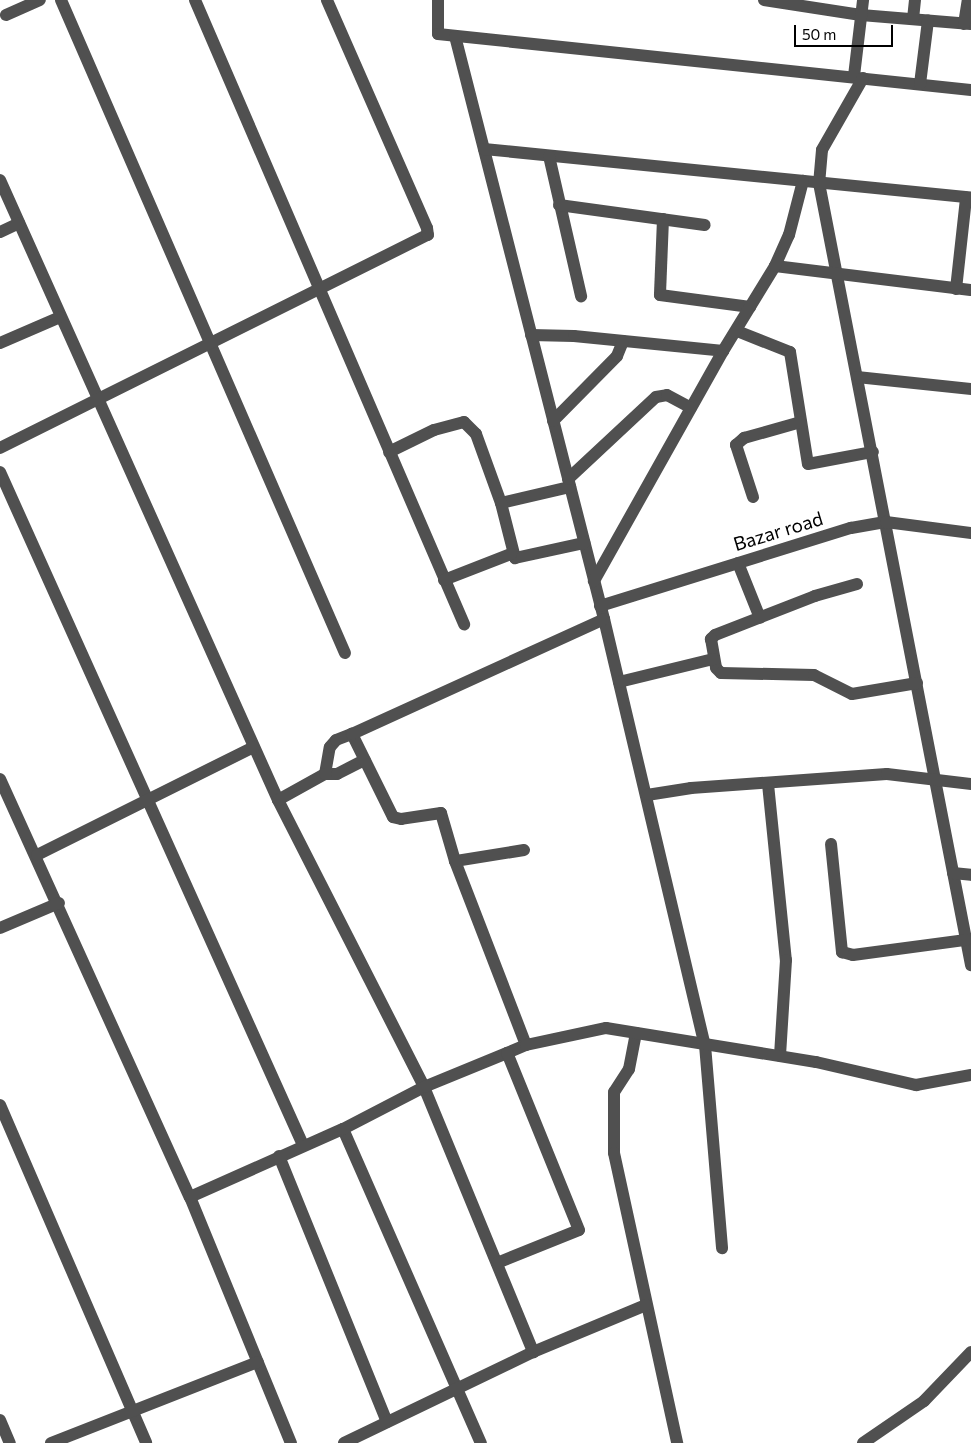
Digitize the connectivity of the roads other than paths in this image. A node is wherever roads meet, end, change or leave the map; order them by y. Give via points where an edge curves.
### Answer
1 (40, 0) edge
2 (61, 0) edge
3 (195, 0) edge
4 (327, 0) edge
5 (438, 0) edge
6 (764, 0) edge
7 (863, 0) edge
8 (915, 0) edge
9 (968, 0) edge
10 (6, 15) dead end
11 (861, 15) junction
12 (913, 19) junction
13 (928, 21) junction
14 (968, 24) edge
15 (455, 36) junction
16 (858, 77) junction
17 (920, 84) junction
18 (971, 90) edge
19 (484, 149) junction
20 (549, 156) junction
21 (0, 180) edge
22 (803, 181) junction
23 (819, 183) junction
24 (968, 198) edge
25 (559, 206) junction
26 (663, 219) junction
27 (19, 223) junction
28 (705, 225) dead end
29 (0, 232) edge
30 (775, 266) junction
31 (837, 276) junction
32 (318, 288) junction
33 (956, 288) junction
34 (971, 290) edge
35 (580, 296) dead end
36 (750, 307) junction
37 (60, 317) junction
38 (737, 331) junction
39 (531, 335) junction
40 (623, 341) junction
41 (0, 343) edge
42 (210, 344) junction
43 (723, 351) junction
44 (857, 377) junction
45 (971, 389) edge
46 (97, 400) junction
47 (691, 408) junction
48 (553, 421) junction
49 (801, 422) junction
50 (0, 448) edge
51 (389, 452) junction
52 (873, 452) junction
53 (0, 472) edge
54 (569, 483) junction
55 (753, 497) dead end
56 (501, 503) junction
57 (886, 522) junction
58 (971, 533) edge
59 (584, 542) junction
60 (511, 554) junction
61 (738, 563) junction
62 (444, 580) junction
63 (594, 581) junction
64 (857, 584) dead end
65 (600, 606) junction
66 (760, 618) junction
67 (604, 619) junction
68 (464, 624) dead end
69 (345, 653) dead end
70 (713, 659) junction
71 (619, 682) junction
72 (917, 683) junction
73 (352, 734) junction
74 (254, 747) junction
75 (365, 760) junction
76 (325, 774) junction
77 (0, 779) edge
78 (936, 782) junction
79 (768, 784) junction
80 (971, 784) edge
81 (647, 795) junction
82 (148, 800) junction
83 (278, 800) junction
84 (831, 844) dead end
85 (524, 850) dead end
86 (37, 856) junction
87 (455, 861) junction
88 (953, 873) junction
89 (971, 876) edge
90 (59, 903) junction
91 (0, 928) edge
92 (966, 940) junction
93 (971, 965) edge
94 (636, 1033) junction
95 (526, 1045) junction
96 (705, 1045) junction
97 (507, 1053) junction
98 (780, 1056) junction
99 (971, 1075) edge
100 (424, 1087) junction
101 (0, 1105) edge
102 (343, 1129) junction
103 (303, 1145) junction
104 (279, 1156) junction
105 (190, 1197) junction
106 (722, 1248) dead end
107 (497, 1264) junction
108 (646, 1306) junction
109 (533, 1352) junction
110 (971, 1352) edge
111 (258, 1362) junction
112 (459, 1388) junction
113 (132, 1411) junction
114 (0, 1420) edge
115 (387, 1422) junction
116 (10, 1443) edge
117 (51, 1443) edge
118 (146, 1443) edge
119 (291, 1443) edge
120 (344, 1443) edge
121 (481, 1443) edge
122 (677, 1443) edge
123 (863, 1443) edge

1 - 10 street
2 - 42 street
3 - 32 street
4 - 32 street via 428,235
5 - 15 street via 438,34
6 - 11 street
7 - 11 street
8 - 12 street
9 - 14 street
11 - 12 street
11 - 16 street
12 - 13 street
13 - 14 street
13 - 17 street
15 - 16 street
15 - 19 street
16 - 17 street
16 - 23 street via 822,150
17 - 18 street
19 - 20 street
19 - 39 street
20 - 22 street
20 - 25 street
21 - 27 street
22 - 23 street
22 - 30 street via 789,235
23 - 24 street
23 - 31 street
24 - 33 street
25 - 26 street
25 - 35 street
26 - 28 street
26 - 36 street via 660,295
27 - 29 street
27 - 37 street
30 - 31 street
30 - 36 street
31 - 33 street
31 - 44 street
32 - 42 street
32 - 51 street
33 - 34 street
36 - 38 street
37 - 41 street
37 - 46 street
38 - 43 street
38 - 49 street via 790,352
39 - 40 street
39 - 48 street
40 - 43 street
40 - 48 street via 618,356
42 - 46 street
42 - 69 street
43 - 47 street
44 - 45 street
44 - 52 street
46 - 50 street
46 - 74 street
47 - 54 street via 667,395 656,397
47 - 63 street
48 - 54 street
49 - 52 street via 808,464
49 - 55 street via 739,440 736,448
51 - 56 street via 434,430 464,422 476,434
51 - 62 street
52 - 57 street
53 - 82 street
54 - 56 street
54 - 59 street
56 - 60 street
57 - 58 street, Bazar road
57 - 61 street, Bazar road via 851,528
57 - 72 street
59 - 60 street via 518,558
59 - 63 street
60 - 62 street
61 - 65 street, Bazar road
61 - 66 street
62 - 68 street
63 - 65 street
64 - 66 street
65 - 67 street
66 - 70 street via 711,639
67 - 71 street
67 - 73 street
70 - 71 street
70 - 72 street via 721,673 814,675 852,694
71 - 81 street
72 - 78 street
73 - 75 street
73 - 76 street via 336,740 330,747
74 - 82 street
74 - 83 street
75 - 76 street via 337,774
75 - 87 street via 396,819 435,812 442,814
76 - 83 street
77 - 86 street
78 - 79 street via 887,774
78 - 80 street
78 - 88 street
79 - 81 street via 691,788
79 - 98 street via 786,960
81 - 96 street
82 - 86 street
82 - 103 street
83 - 100 street
84 - 92 street via 842,952 854,955
85 - 87 street
86 - 90 street
87 - 95 street
88 - 89 street
88 - 92 street
90 - 91 street
90 - 105 street
92 - 93 street
94 - 95 street via 606,1028
94 - 96 street
94 - 108 street via 628,1069 614,1092 614,1153
95 - 97 street
96 - 98 street
96 - 106 street
97 - 100 street
97 - 107 street via 579,1230
98 - 99 street via 916,1085
100 - 102 street
100 - 107 street
101 - 113 street
102 - 103 street
102 - 112 street
103 - 104 street
104 - 105 street
104 - 115 street
105 - 111 street
107 - 109 street
108 - 109 street
108 - 122 street
109 - 112 street
110 - 123 street via 924,1401
111 - 113 street
111 - 119 street
112 - 115 street
112 - 121 street
113 - 117 street
113 - 118 street
114 - 116 street
115 - 120 street

